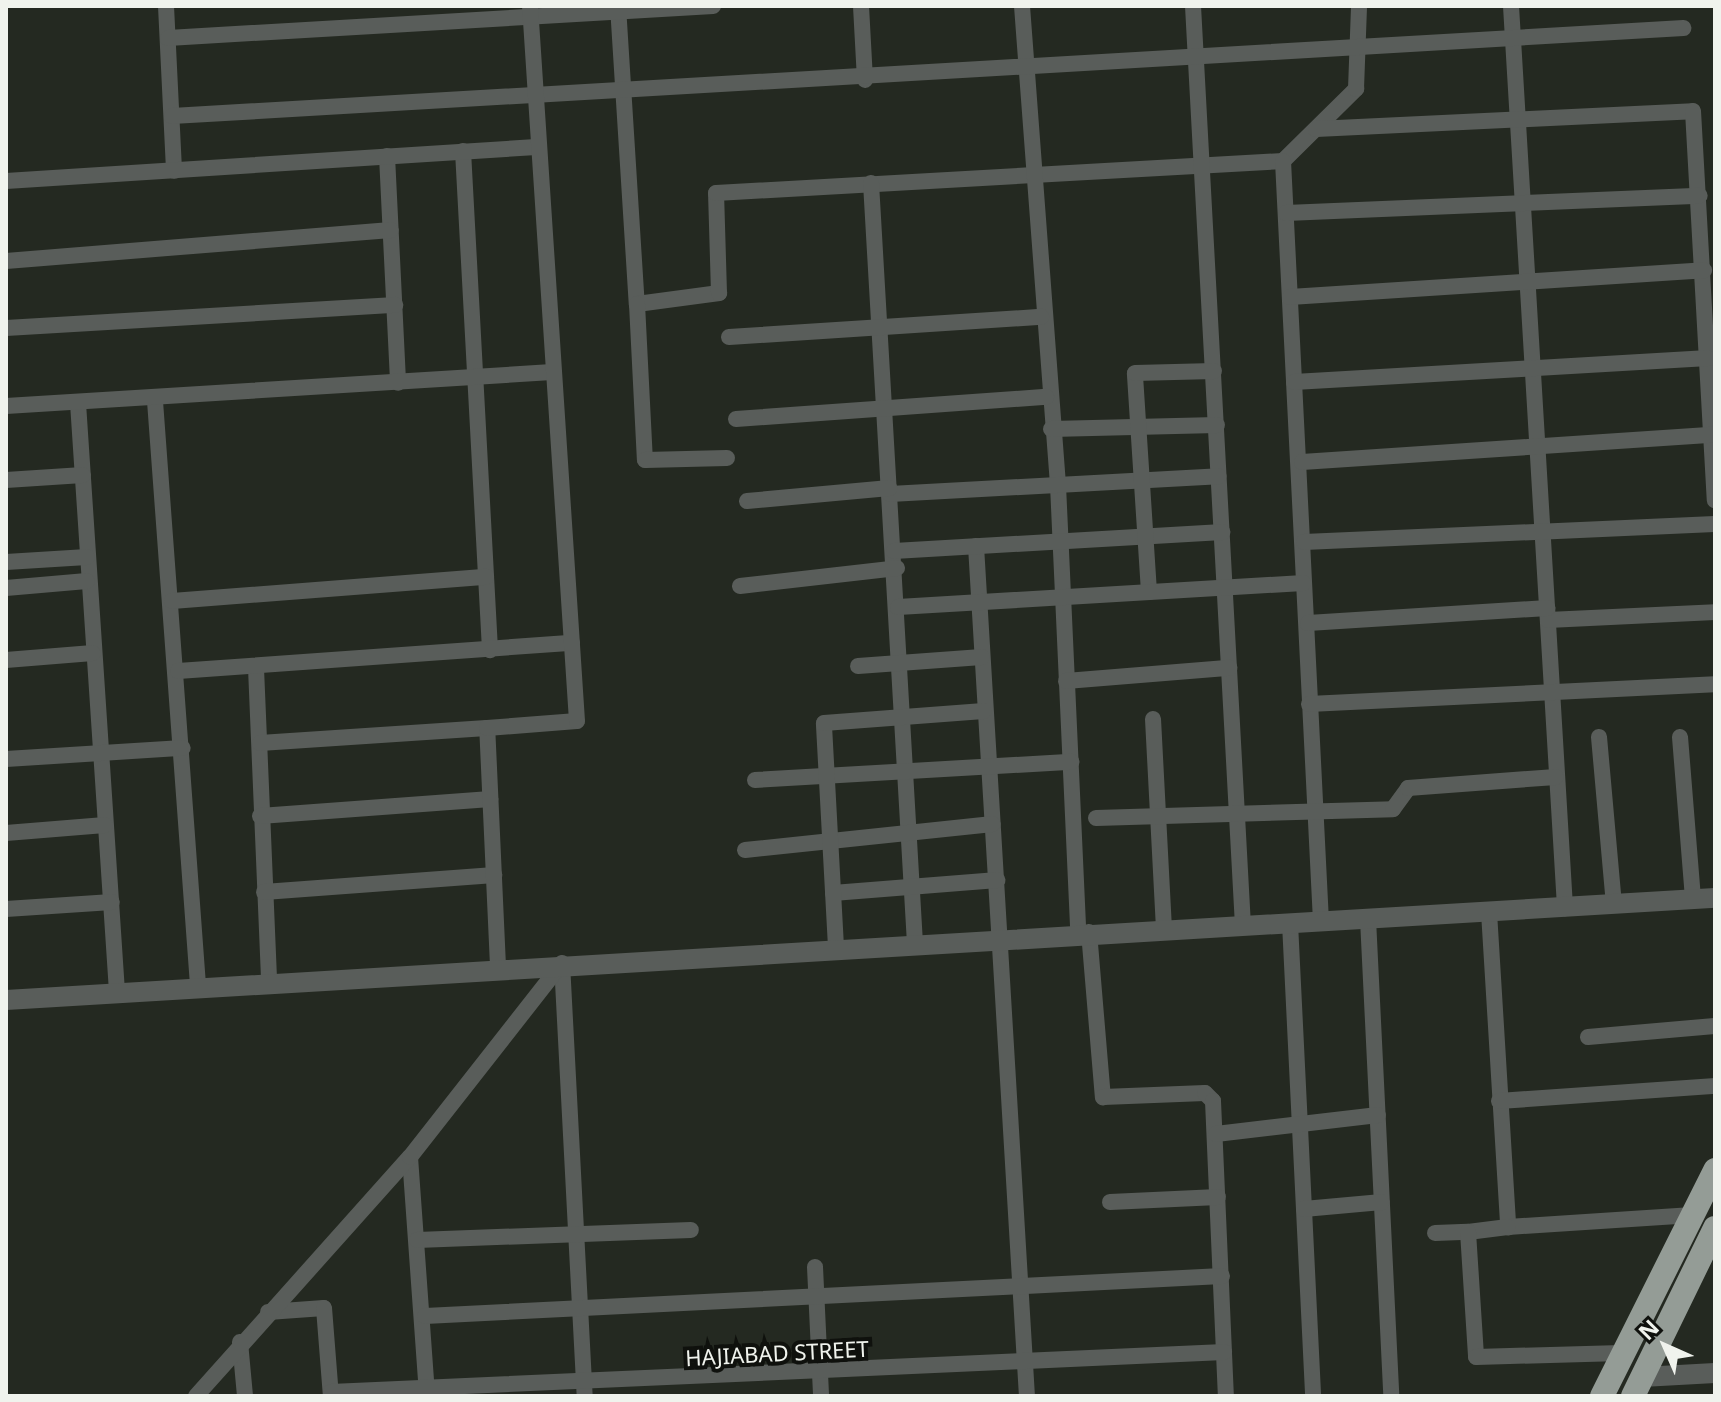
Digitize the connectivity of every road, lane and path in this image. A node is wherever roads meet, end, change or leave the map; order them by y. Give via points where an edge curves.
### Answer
1 (166, 6) edge
2 (713, 6) edge
3 (861, 6) edge
4 (1022, 6) edge
5 (1193, 6) edge
6 (1359, 6) edge
7 (1511, 6) edge
8 (619, 9) edge
9 (530, 11) edge
10 (1683, 28) dead end
11 (168, 38) junction
12 (1513, 39) junction
13 (1359, 48) junction
14 (1196, 58) junction
15 (1025, 72) junction
16 (865, 80) junction
17 (623, 92) junction
18 (534, 97) junction
19 (172, 116) junction
20 (1518, 118) junction
21 (1316, 129) junction
22 (536, 147) junction
23 (463, 151) junction
24 (387, 156) junction
25 (1283, 161) junction
26 (1202, 163) junction
27 (174, 171) junction
28 (1030, 173) junction
29 (6, 181) edge
30 (871, 183) junction
31 (1700, 196) junction
32 (1523, 203) junction
33 (1286, 213) junction
34 (391, 230) junction
35 (6, 261) edge
36 (1704, 270) junction
37 (1525, 282) junction
38 (1290, 297) junction
39 (637, 304) junction
40 (395, 305) junction
41 (1041, 317) junction
42 (6, 328) edge
43 (880, 328) junction
44 (729, 337) dead end
45 (1534, 368) junction
46 (1710, 368) edge
47 (1214, 371) junction
48 (552, 372) junction
49 (476, 378) junction
50 (1294, 382) junction
51 (398, 383) junction
52 (1046, 397) junction
53 (155, 401) junction
54 (78, 403) junction
55 (6, 406) edge
56 (885, 409) junction
57 (736, 419) dead end
58 (1217, 425) junction
59 (1138, 427) junction
60 (1051, 429) junction
61 (1712, 435) junction
62 (1537, 447) junction
63 (727, 458) dead end
64 (1302, 462) junction
65 (83, 475) junction
66 (1219, 476) junction
67 (6, 480) edge
68 (1141, 482) junction
69 (1058, 485) junction
70 (890, 491) junction
71 (1715, 500) edge
72 (747, 501) dead end
73 (1715, 524) edge
74 (1542, 530) junction
75 (1222, 532) junction
76 (1144, 536) junction
77 (1060, 539) junction
78 (1304, 542) junction
79 (976, 546) junction
80 (894, 551) junction
81 (87, 557) junction
82 (6, 562) edge
83 (897, 568) junction
84 (486, 577) junction
85 (87, 581) junction
86 (1303, 583) junction
87 (740, 586) dead end
88 (1225, 587) junction
89 (6, 588) edge
90 (1149, 592) junction
91 (1062, 596) junction
92 (172, 601) junction
93 (979, 601) junction
94 (898, 607) junction
95 (1715, 612) edge
96 (1548, 614) junction
97 (1308, 623) junction
98 (572, 643) junction
99 (490, 650) junction
100 (93, 653) junction
101 (982, 657) junction
102 (6, 660) edge
103 (901, 662) junction
104 (858, 666) dead end
105 (256, 668) junction
106 (1229, 668) junction
107 (178, 671) junction
108 (1066, 681) junction
109 (1715, 684) edge
110 (1551, 693) junction
111 (1309, 704) junction
112 (984, 711) junction
113 (903, 719) junction
114 (1153, 719) dead end
115 (487, 728) junction
116 (1599, 737) dead end
117 (1680, 737) dead end
118 (260, 743) junction
119 (183, 748) junction
120 (101, 754) junction
121 (6, 759) edge
122 (1071, 762) junction
123 (988, 767) junction
124 (907, 772) junction
125 (829, 776) junction
126 (1556, 777) junction
127 (755, 780) dead end
128 (490, 799) junction
129 (1315, 811) junction
130 (1237, 814) junction
131 (1158, 815) junction
132 (260, 816) junction
133 (1096, 818) dead end
134 (993, 824) junction
135 (105, 825) junction
136 (908, 828) junction
137 (6, 833) edge
138 (831, 838) junction
139 (745, 850) dead end
140 (494, 875) junction
141 (997, 880) junction
142 (915, 886) junction
143 (264, 892) junction
144 (833, 893) junction
145 (1693, 898) junction
146 (1715, 898) edge
147 (112, 902) junction
148 (1614, 904) junction
149 (1565, 908) junction
150 (6, 909) edge
151 (1489, 912) junction
152 (1368, 919) junction
153 (1321, 921) junction
154 (1290, 923) junction
155 (1243, 925) junction
156 (1164, 929) junction
157 (1083, 933) junction
158 (1002, 939) junction
159 (915, 944) junction
160 (836, 947) junction
161 (562, 963) junction
162 (498, 966) junction
163 (269, 982) junction
164 (198, 985) junction
165 (117, 992) junction
166 (6, 1000) edge
167 (1715, 1026) edge
168 (1588, 1037) dead end
169 (1715, 1086) edge
170 (1499, 1101) junction
171 (1378, 1115) junction
172 (1300, 1125) junction
173 (1216, 1134) junction
174 (410, 1157) junction
175 (1715, 1170) edge
176 (1218, 1197) junction
177 (1110, 1202) dead end
178 (1382, 1202) junction
179 (1304, 1209) junction
180 (1693, 1215) junction
181 (1508, 1227) junction
182 (1715, 1228) edge
183 (691, 1230) dead end
184 (1468, 1232) junction
185 (1435, 1233) dead end
186 (579, 1234) junction
187 (417, 1240) junction
188 (815, 1267) dead end
189 (1222, 1276) junction
190 (1023, 1286) junction
191 (816, 1295) junction
192 (584, 1309) junction
193 (268, 1312) junction
194 (425, 1316) junction
195 (240, 1342) junction
196 (1224, 1352) junction
197 (1621, 1353) junction
198 (1026, 1363) junction
199 (820, 1373) junction
200 (1715, 1373) edge
201 (1638, 1387) edge
202 (585, 1390) edge
203 (331, 1394) edge
204 (427, 1394) edge
205 (196, 1396) edge
206 (245, 1396) edge
207 (821, 1396) edge
208 (1027, 1396) edge
209 (1226, 1396) edge
210 (1313, 1396) edge
211 (1391, 1396) edge
212 (1602, 1396) edge

1 - 11 street
2 - 8 street
3 - 16 street
4 - 15 street
5 - 14 street
6 - 13 street
7 - 12 street
8 - 9 street
8 - 17 street
9 - 11 street
9 - 18 street
10 - 12 street
11 - 19 street
12 - 13 street
12 - 20 street
13 - 14 street
13 - 21 street via 1356,89
14 - 15 street
14 - 26 street
15 - 16 street
15 - 28 street
16 - 17 street
17 - 18 street
17 - 39 street
18 - 19 street
18 - 22 street
19 - 27 street
20 - 21 street
20 - 31 street via 1693,111
20 - 32 street
21 - 25 street
22 - 23 street
22 - 48 street
23 - 24 street
23 - 49 street
24 - 27 street
24 - 34 street
25 - 26 street
25 - 33 street
26 - 28 street
26 - 47 street
27 - 29 street
28 - 30 street
28 - 41 street
30 - 39 street via 716,193 719,293
30 - 43 street
31 - 32 street
31 - 36 street
32 - 33 street
32 - 37 street
33 - 38 street
34 - 35 street
34 - 40 street
36 - 37 street
36 - 46 street
37 - 38 street
37 - 45 street
38 - 50 street
39 - 63 street via 645,460
40 - 42 street
40 - 51 street
41 - 43 street
41 - 52 street
43 - 44 street
43 - 56 street
45 - 46 street
45 - 50 street
45 - 62 street
46 - 61 street
47 - 58 street
47 - 59 street via 1135,373
48 - 49 street
48 - 98 street
49 - 51 street
49 - 84 street
50 - 64 street
51 - 53 street
52 - 56 street
52 - 60 street
53 - 54 street
53 - 92 street
54 - 55 street
54 - 65 street
56 - 57 street
56 - 70 street
58 - 59 street
58 - 66 street
59 - 60 street
59 - 68 street
60 - 69 street
61 - 62 street
61 - 71 street
62 - 64 street
62 - 74 street
64 - 78 street
65 - 67 street
65 - 81 street
66 - 68 street
66 - 75 street
68 - 69 street
68 - 76 street
69 - 70 street
69 - 77 street
70 - 72 street
70 - 80 street
73 - 74 street
74 - 78 street
74 - 96 street
75 - 76 street
75 - 88 street
76 - 77 street
76 - 90 street
77 - 79 street
77 - 91 street
78 - 86 street
79 - 80 street
79 - 93 street
80 - 83 street
81 - 82 street
81 - 85 street
83 - 87 street
83 - 94 street
84 - 92 street
84 - 99 street
85 - 89 street
85 - 100 street
86 - 88 street
86 - 97 street
88 - 90 street
88 - 106 street
90 - 91 street
91 - 93 street
91 - 108 street
92 - 107 street
93 - 94 street
93 - 101 street
94 - 103 street
95 - 96 street
96 - 97 street
96 - 110 street
97 - 111 street
98 - 99 street
98 - 115 street via 577,721
99 - 105 street
100 - 102 street
100 - 120 street
101 - 103 street
101 - 112 street
103 - 104 street
103 - 113 street
105 - 107 street
105 - 118 street
106 - 108 street
106 - 130 street
107 - 119 street
108 - 122 street
109 - 110 street
110 - 111 street
110 - 126 street
111 - 129 street
112 - 113 street
112 - 123 street
113 - 124 street
113 - 125 street via 824,723
114 - 131 street
115 - 118 street
115 - 128 street
116 - 148 street
117 - 145 street
118 - 132 street
119 - 120 street
119 - 164 street
120 - 121 street
120 - 135 street
122 - 123 street
122 - 157 street
123 - 124 street
123 - 134 street
124 - 125 street
124 - 136 street
125 - 127 street
125 - 138 street
126 - 129 street via 1408,788 1393,809
126 - 149 street
128 - 132 street
128 - 140 street
129 - 130 street
129 - 153 street
130 - 131 street
130 - 155 street
131 - 133 street
131 - 156 street
132 - 143 street
134 - 136 street
134 - 141 street
135 - 137 street
135 - 147 street
136 - 138 street
136 - 142 street
138 - 139 street
138 - 144 street
140 - 143 street
140 - 162 street
141 - 142 street
141 - 158 street
142 - 144 street
142 - 159 street
143 - 163 street
144 - 160 street
145 - 146 street
145 - 148 street
147 - 150 street
147 - 165 street
148 - 149 street
149 - 151 street
151 - 152 street
151 - 170 street
152 - 153 street
152 - 171 street
153 - 154 street
154 - 155 street
154 - 172 street
155 - 156 street
156 - 157 street
157 - 158 street
157 - 173 street via 1103,1097 1205,1093
158 - 159 street
158 - 190 street
159 - 160 street
160 - 161 street
161 - 162 street
161 - 174 street
161 - 186 street
162 - 163 street
163 - 164 street
164 - 165 street
165 - 166 street
167 - 168 street
169 - 170 street
170 - 181 street
171 - 172 street
171 - 178 street
172 - 173 street
172 - 179 street
173 - 176 street
174 - 187 street
174 - 193 street
175 - 180 highway
176 - 177 street
176 - 189 street
178 - 179 street
178 - 211 street
179 - 210 street
180 - 181 street
180 - 197 highway
181 - 184 street
182 - 201 highway
183 - 186 street
184 - 185 street
184 - 197 street via 1476,1357
186 - 187 street
186 - 192 street
187 - 194 street
188 - 191 street
189 - 190 street
189 - 196 street
190 - 191 street
190 - 198 street
191 - 192 street
191 - 199 street
192 - 194 street
192 - 202 street
193 - 195 street
193 - 203 street via 324,1308
194 - 204 street
195 - 205 street
195 - 206 street
196 - 198 street, HAJIABAD STREET
196 - 209 street
197 - 212 highway
198 - 199 street, HAJIABAD STREET
198 - 208 street
199 - 202 street, HAJIABAD STREET
199 - 207 street
200 - 201 street
202 - 204 street, HAJIABAD STREET
203 - 204 street, HAJIABAD STREET

